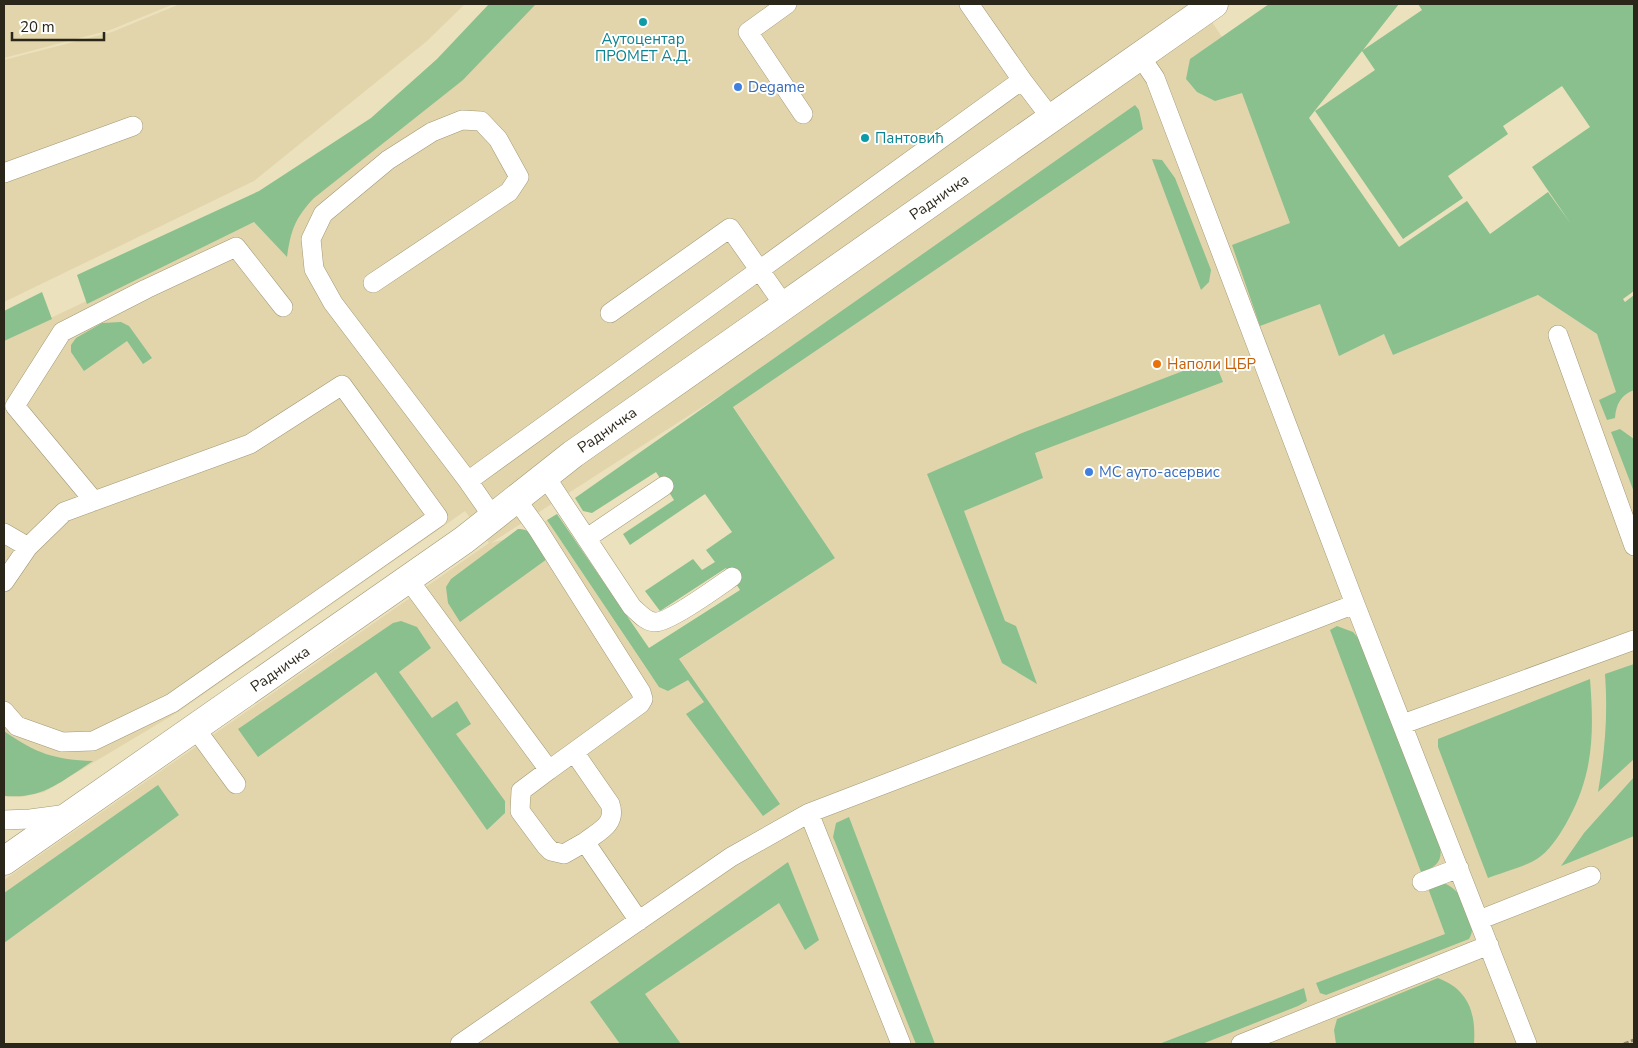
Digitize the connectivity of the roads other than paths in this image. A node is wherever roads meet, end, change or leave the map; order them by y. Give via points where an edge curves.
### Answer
1 (787, 4) edge
2 (969, 4) edge
3 (1214, 4) edge
4 (1140, 56) junction
5 (1022, 80) junction
6 (803, 114) dead end
7 (1051, 118) junction
8 (133, 126) dead end
9 (4, 173) edge
10 (759, 269) junction
11 (373, 283) dead end
12 (784, 305) junction
13 (283, 306) dead end
14 (610, 313) dead end
15 (1558, 335) dead end
16 (545, 476) junction
17 (468, 481) junction
18 (664, 486) dead end
19 (516, 499) junction
20 (94, 501) junction
21 (493, 517) junction
22 (4, 533) edge
23 (588, 538) junction
24 (1634, 546) edge
25 (28, 547) junction
26 (732, 577) dead end
27 (408, 579) junction
28 (4, 582) edge
29 (1355, 604) junction
30 (1634, 640) edge
31 (4, 711) edge
32 (1403, 724) junction
33 (195, 728) junction
34 (574, 752) junction
35 (550, 770) junction
36 (236, 784) dead end
37 (74, 813) junction
38 (809, 813) junction
39 (4, 820) edge
40 (585, 842) junction
41 (4, 861) edge
42 (1459, 868) junction
43 (1591, 876) dead end
44 (1422, 882) dead end
45 (640, 920) junction
46 (1479, 920) junction
47 (1489, 945) junction
48 (460, 1044) edge
49 (901, 1044) edge
50 (1241, 1044) edge
51 (1527, 1044) edge

1 - 6 lane via 748,32
2 - 5 lane
3 - 4 street, Радничка
4 - 7 street, Радничка
4 - 29 lane via 1155,78
5 - 7 lane
5 - 10 lane
7 - 12 street, Радничка
8 - 9 lane
10 - 12 lane
10 - 14 lane via 730,228
10 - 17 lane
11 - 17 lane via 509,192 519,177 498,140 481,120 462,120 447,126 388,160 323,214 311,239 314,269 333,303
12 - 16 street, Радничка
13 - 20 lane via 236,247 146,288 62,332 15,406
15 - 24 lane
16 - 19 street, Радничка
16 - 23 lane
17 - 21 lane
18 - 23 lane
19 - 21 street, Радничка
19 - 34 lane via 642,692 640,704
20 - 25 lane via 64,512
20 - 31 lane via 250,444 342,385 438,517 172,703 93,741 62,742 16,726
21 - 27 street, Радничка
22 - 25 lane
23 - 26 lane via 632,607 655,622 668,618
25 - 28 lane
27 - 33 street, Радничка
27 - 35 lane
29 - 32 lane
29 - 38 lane
30 - 32 lane
32 - 42 lane
33 - 36 lane
33 - 37 street, Радничка
34 - 35 lane
34 - 40 lane via 613,812 610,823
35 - 40 lane via 521,791 520,811 551,851 564,854
37 - 39 lane
37 - 41 street, Радничка
38 - 45 lane via 731,857
38 - 49 lane
40 - 45 lane
42 - 44 lane
42 - 46 lane
43 - 46 lane
45 - 48 lane
46 - 47 lane
47 - 50 lane
47 - 51 lane

